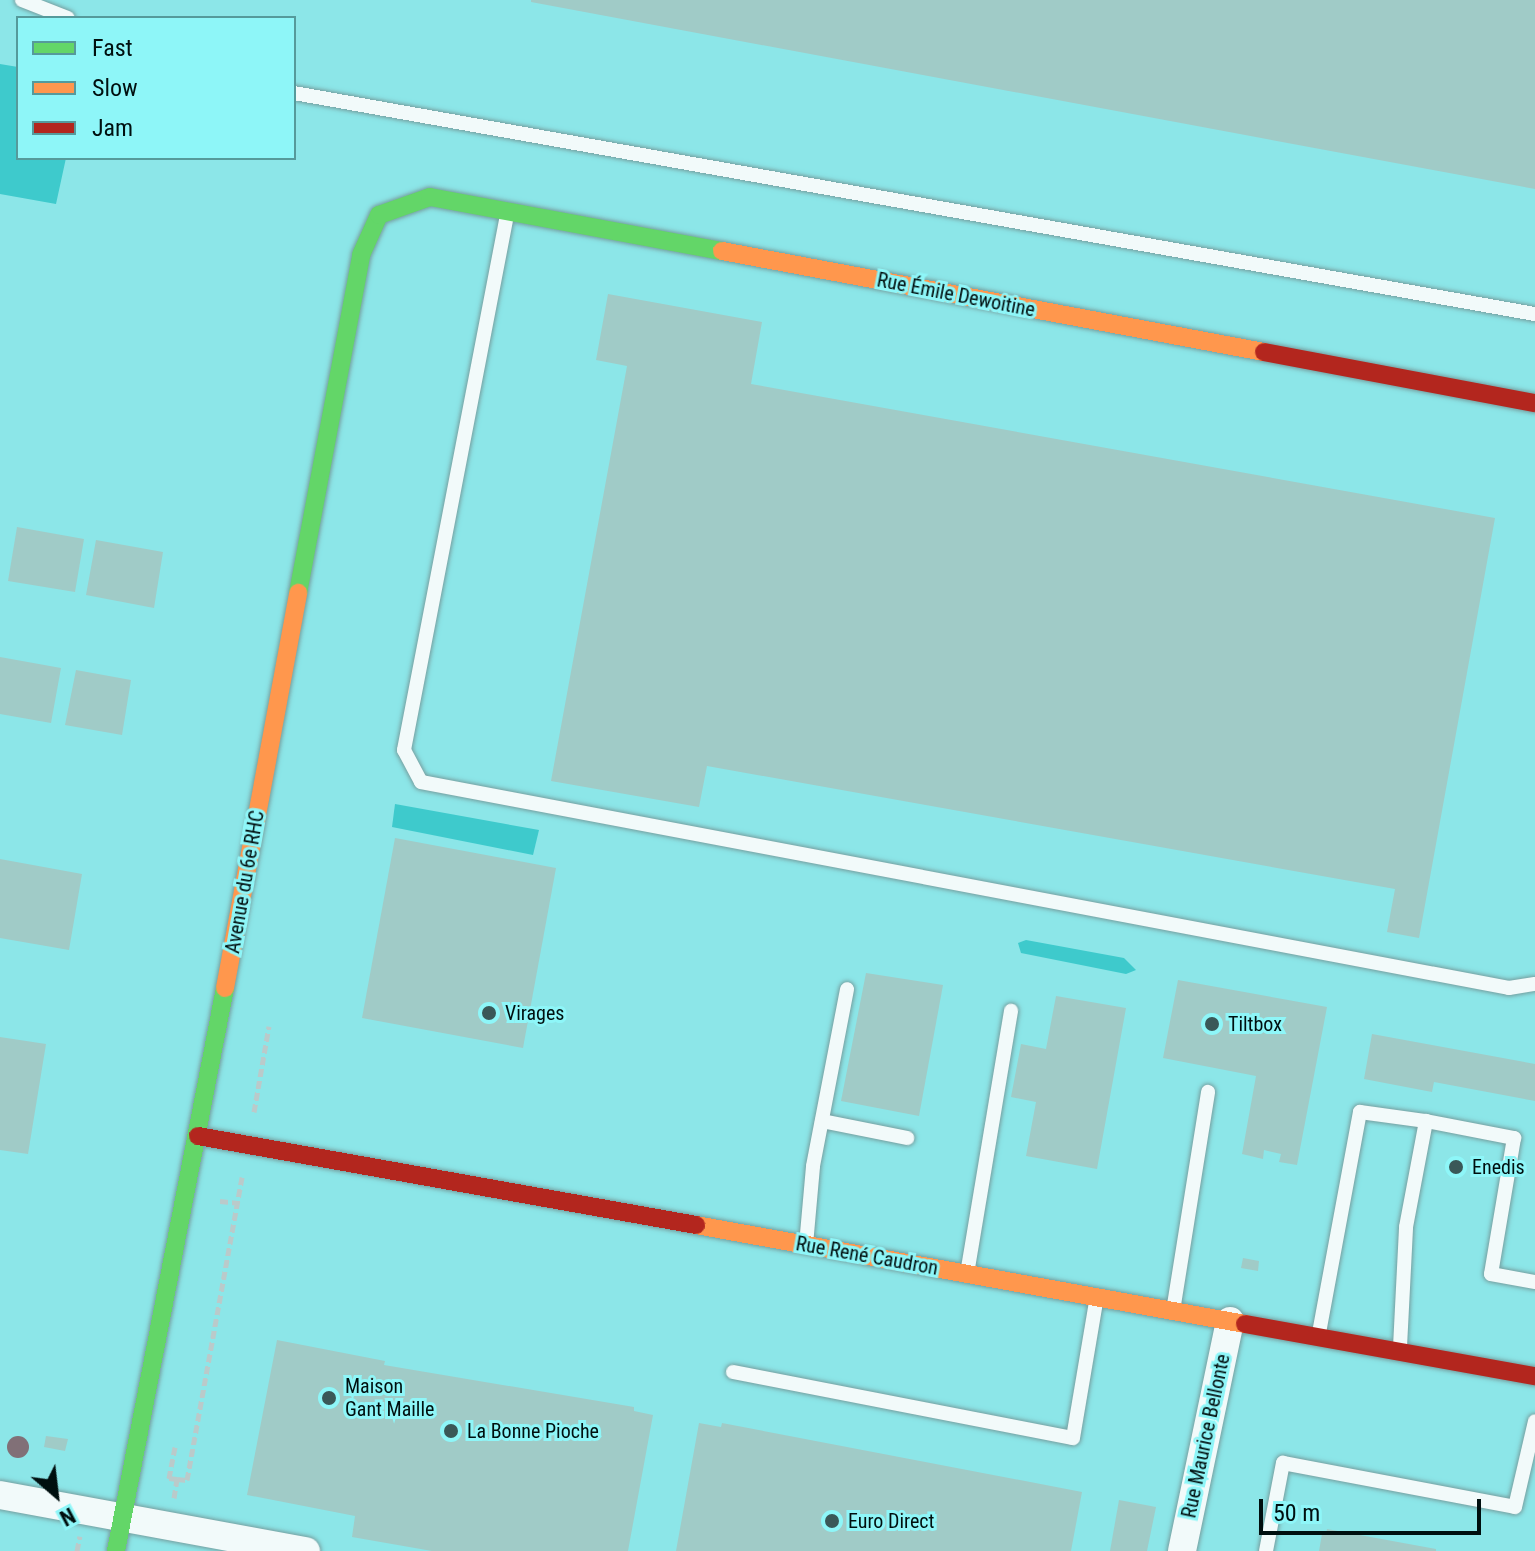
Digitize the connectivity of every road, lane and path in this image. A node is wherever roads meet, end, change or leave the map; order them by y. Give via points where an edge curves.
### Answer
1 (22, 0) edge
2 (63, 16) edge
3 (296, 93) edge
4 (508, 211) junction
5 (379, 215) joint
6 (1535, 314) edge
7 (1535, 403) edge
8 (1535, 984) edge
9 (847, 989) dead end
10 (1011, 1011) dead end
11 (269, 1026) dead end
12 (1208, 1092) dead end
13 (822, 1121) junction
14 (1426, 1121) junction
15 (198, 1136) junction
16 (907, 1138) dead end
17 (248, 1145) junction
18 (806, 1245) junction
19 (967, 1274) junction
20 (1535, 1282) edge
21 (1097, 1297) junction
22 (1173, 1311) junction
23 (1230, 1321) junction
24 (1318, 1337) junction
25 (1400, 1352) junction
26 (733, 1372) dead end
27 (1535, 1376) edge
28 (1535, 1421) edge
29 (176, 1488) dead end
30 (0, 1495) edge
31 (123, 1517) junction
32 (116, 1551) edge
33 (306, 1551) edge
34 (1182, 1551) edge
35 (1266, 1551) edge

1 - 2 lane
3 - 6 lane
4 - 5 street, Rue Émile Dewoitine via 430,197
4 - 7 street, Rue Émile Dewoitine
4 - 8 lane via 404,750 421,782 1509,988
5 - 15 street, Avenue du 6e RHC via 361,255
9 - 13 lane
10 - 19 lane
11 - 17 path
12 - 22 lane
13 - 16 lane
13 - 18 lane
14 - 20 lane via 1514,1138 1491,1274
14 - 24 lane via 1360,1112
14 - 25 lane via 1406,1227
15 - 17 street, Rue René Caudron
15 - 31 street, Avenue du 6e RHC
17 - 18 street, Rue René Caudron
17 - 29 path via 187,1480 177,1479
18 - 19 street, Rue René Caudron
19 - 21 street, Rue René Caudron
21 - 22 street, Rue René Caudron
21 - 26 lane via 1073,1438
22 - 23 street, Rue René Caudron
23 - 24 street, Rue René Caudron
23 - 34 street, Rue Maurice Bellonte
24 - 25 street, Rue René Caudron
25 - 27 street, Rue René Caudron
28 - 35 lane via 1515,1507 1283,1463
30 - 31 street
31 - 32 street, Avenue du 6e RHC
31 - 33 street

